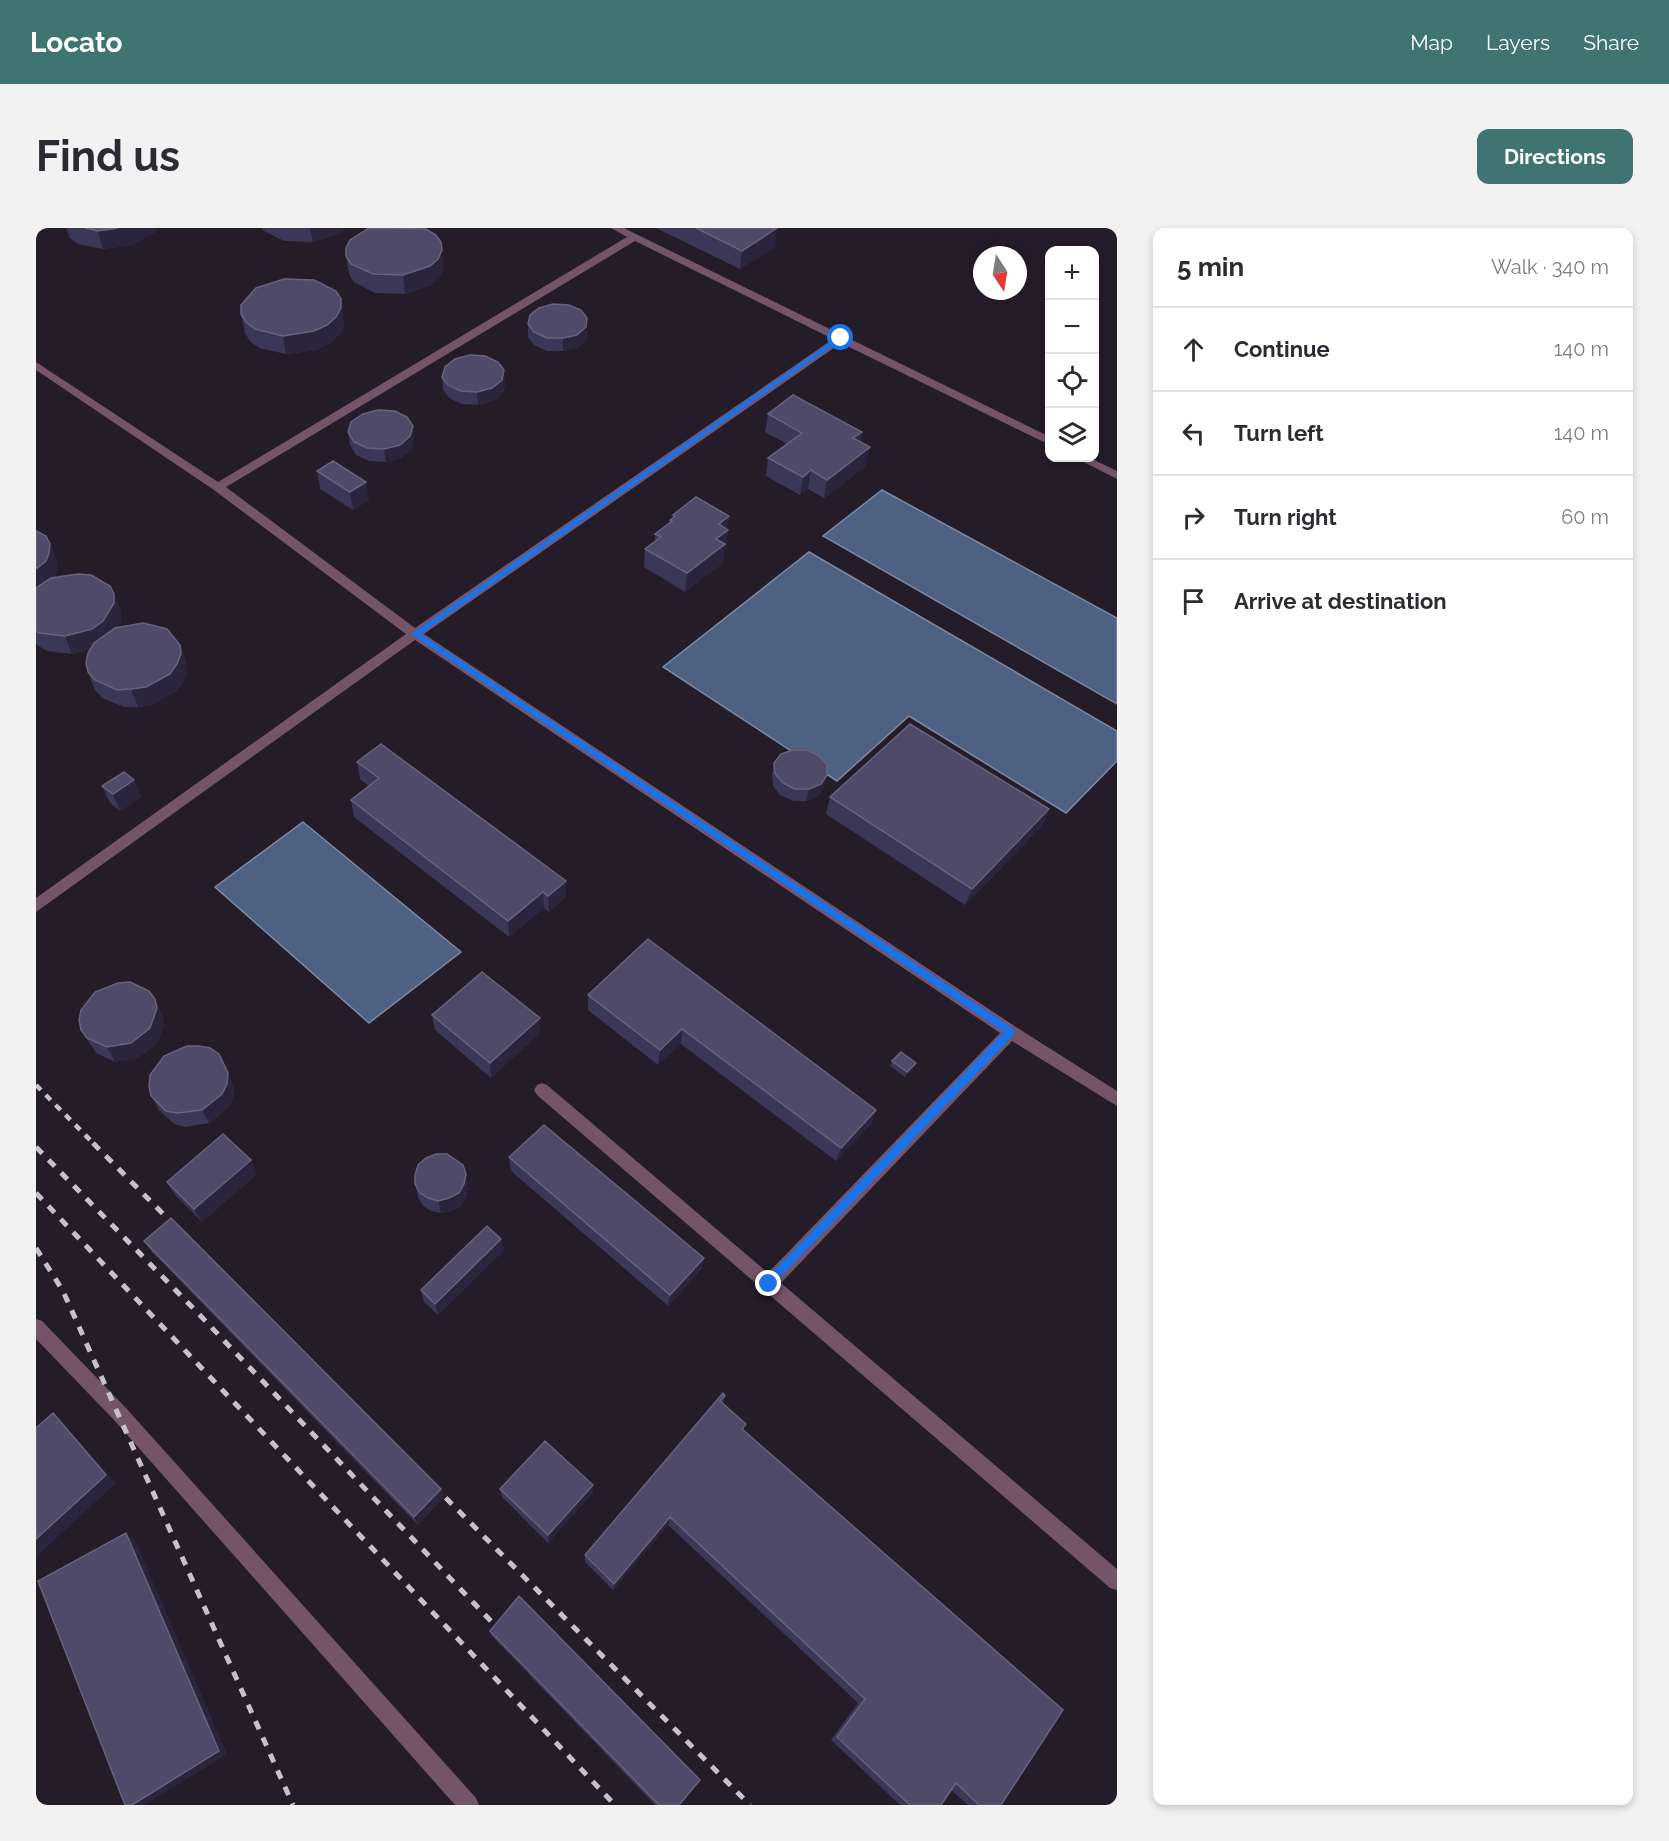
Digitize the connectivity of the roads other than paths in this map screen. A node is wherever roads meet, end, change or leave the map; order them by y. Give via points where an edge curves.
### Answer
1 (616, 228) edge
2 (635, 237) junction
3 (841, 338) junction
4 (36, 366) edge
5 (1045, 439) edge
6 (1090, 462) edge
7 (1117, 475) edge
8 (218, 486) junction
9 (415, 634) junction
10 (36, 906) edge
11 (1011, 1032) junction
12 (542, 1090) dead end
13 (1117, 1099) edge
14 (769, 1284) junction
15 (36, 1327) edge
16 (1117, 1581) edge
17 (469, 1805) edge

1 - 2 lane
2 - 3 lane
2 - 8 lane
3 - 5 lane
3 - 9 lane
4 - 8 lane
6 - 7 lane
8 - 9 lane
9 - 10 lane
9 - 11 lane
11 - 13 lane
11 - 14 lane
12 - 14 lane
14 - 16 lane
15 - 17 lane via 120,1414

